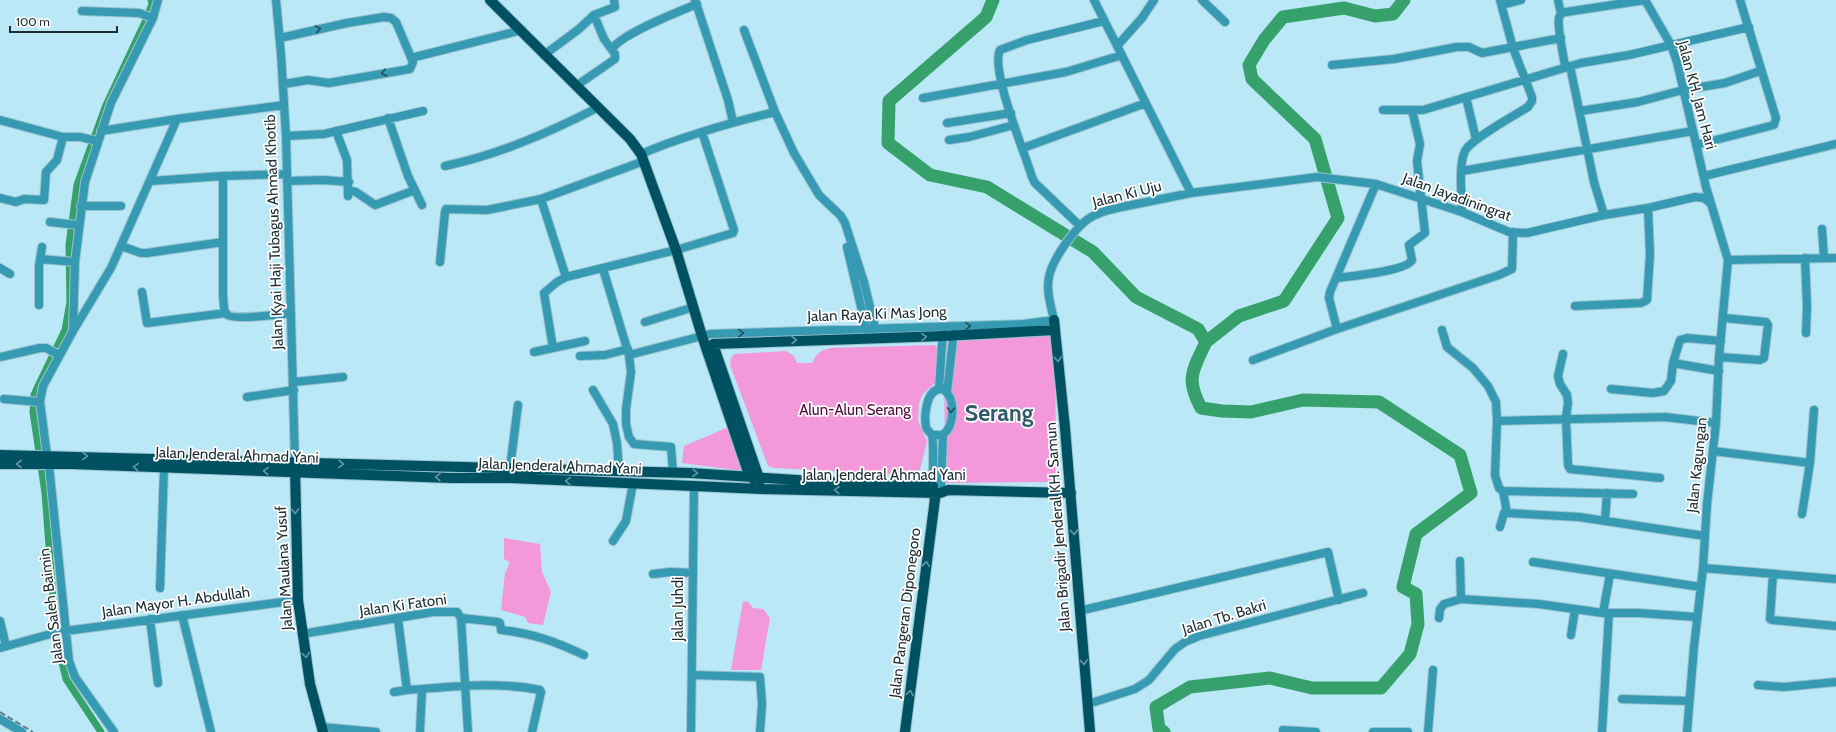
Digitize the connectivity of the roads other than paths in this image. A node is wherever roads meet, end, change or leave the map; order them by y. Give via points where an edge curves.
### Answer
1 (158, 0) edge
2 (276, 0) edge
3 (614, 0) edge
4 (1094, 0) edge
5 (1202, 0) edge
6 (1520, 0) edge
7 (1558, 0) edge
8 (1645, 0) edge
9 (1740, 0) edge
10 (1152, 1) edge
11 (496, 2) edge
12 (696, 2) edge
13 (1501, 2) edge
14 (82, 11) dead end
15 (1561, 14) junction
16 (594, 15) junction
17 (151, 17) junction
18 (1104, 21) junction
19 (1224, 22) dead end
20 (1749, 27) junction
21 (522, 30) junction
22 (744, 30) dead end
23 (280, 38) junction
24 (1561, 38) junction
25 (1117, 46) junction
26 (1671, 46) junction
27 (1513, 48) junction
28 (612, 49) junction
29 (544, 55) junction
30 (1122, 55) junction
31 (411, 58) junction
32 (1332, 65) dead end
33 (1568, 67) junction
34 (1760, 71) junction
35 (1525, 80) junction
36 (284, 84) junction
37 (1002, 85) junction
38 (576, 86) junction
39 (1683, 90) junction
40 (1466, 97) junction
41 (923, 98) dead end
42 (1146, 103) junction
43 (284, 105) junction
44 (597, 108) junction
45 (1383, 110) dead end
46 (1412, 110) junction
47 (423, 111) dead end
48 (1580, 111) junction
49 (775, 112) junction
50 (1011, 113) junction
51 (388, 118) junction
52 (177, 119) junction
53 (0, 120) edge
54 (733, 122) junction
55 (947, 123) dead end
56 (1014, 125) junction
57 (1693, 131) junction
58 (101, 132) junction
59 (336, 132) junction
60 (702, 132) junction
61 (286, 136) junction
62 (63, 137) junction
63 (1476, 139) junction
64 (949, 140) dead end
65 (96, 141) junction
66 (1696, 144) junction
67 (1836, 144) edge
68 (1023, 148) junction
69 (1588, 151) junction
70 (642, 157) junction
71 (445, 166) dead end
72 (1462, 171) junction
73 (223, 176) junction
74 (1704, 176) junction
75 (287, 178) junction
76 (151, 181) junction
77 (1376, 184) junction
78 (348, 189) junction
79 (415, 190) junction
80 (1191, 193) junction
81 (0, 198) edge
82 (1420, 198) junction
83 (541, 199) junction
84 (1710, 203) junction
85 (422, 205) dead end
86 (81, 206) junction
87 (121, 206) dead end
88 (1648, 208) junction
89 (1462, 212) junction
90 (1604, 215) junction
91 (50, 222) dead end
92 (74, 225) junction
93 (1078, 229) junction
94 (1822, 229) dead end
95 (1513, 232) junction
96 (223, 242) junction
97 (121, 246) junction
98 (42, 247) dead end
99 (676, 250) junction
100 (1805, 258) junction
101 (1824, 258) junction
102 (1836, 258) edge
103 (40, 259) junction
104 (1728, 260) junction
105 (71, 262) junction
106 (440, 262) dead end
107 (0, 268) edge
108 (602, 268) junction
109 (10, 274) dead end
110 (566, 277) junction
111 (1337, 278) junction
112 (142, 292) dead end
113 (39, 305) dead end
114 (1575, 306) dead end
115 (694, 307) junction
116 (226, 313) junction
117 (291, 313) junction
118 (1724, 318) junction
119 (645, 322) dead end
120 (1055, 325) junction
121 (871, 328) junction
122 (1337, 329) junction
123 (1442, 330) dead end
124 (73, 331) junction
125 (943, 331) junction
126 (954, 331) junction
127 (1806, 333) dead end
128 (702, 336) junction
129 (765, 337) junction
130 (585, 341) dead end
131 (1721, 341) junction
132 (553, 348) junction
133 (534, 352) dead end
134 (628, 352) junction
135 (55, 353) junction
136 (1563, 354) dead end
137 (580, 356) dead end
138 (0, 357) edge
139 (1719, 357) junction
140 (1253, 360) dead end
141 (1673, 364) junction
142 (1719, 371) junction
143 (343, 377) dead end
144 (294, 382) junction
145 (1611, 389) dead end
146 (294, 390) junction
147 (593, 390) dead end
148 (943, 391) junction
149 (247, 397) dead end
150 (727, 397) junction
151 (4, 399) dead end
152 (38, 402) junction
153 (518, 405) dead end
154 (1814, 410) dead end
155 (1566, 418) junction
156 (1496, 421) junction
157 (1716, 423) junction
158 (932, 435) junction
159 (942, 435) junction
160 (1713, 451) junction
161 (0, 455) edge
162 (44, 459) junction
163 (1810, 463) junction
164 (0, 464) edge
165 (295, 467) junction
166 (164, 468) junction
167 (510, 468) junction
168 (597, 470) junction
169 (619, 471) junction
170 (673, 472) junction
171 (754, 475) junction
172 (1660, 478) dead end
173 (597, 481) junction
174 (634, 483) junction
175 (694, 487) junction
176 (762, 489) junction
177 (938, 491) junction
178 (1503, 491) junction
179 (1071, 493) junction
180 (1607, 493) junction
181 (1633, 494) dead end
182 (1507, 513) junction
183 (1802, 514) dead end
184 (1605, 521) junction
185 (1500, 527) dead end
186 (1705, 536) junction
187 (613, 541) dead end
188 (1460, 561) dead end
189 (1533, 562) dead end
190 (1703, 568) junction
191 (693, 573) junction
192 (653, 574) dead end
193 (1610, 574) junction
194 (1773, 574) junction
195 (1836, 579) edge
196 (1701, 587) junction
197 (160, 588) dead end
198 (1363, 593) dead end
199 (1461, 599) junction
200 (298, 600) junction
201 (1339, 600) junction
202 (1575, 609) junction
203 (1079, 610) junction
204 (1606, 613) junction
205 (182, 615) junction
206 (1697, 617) junction
207 (461, 618) junction
208 (1439, 618) dead end
209 (150, 619) junction
210 (398, 619) junction
211 (0, 621) edge
212 (1836, 626) edge
213 (59, 632) junction
214 (302, 634) junction
215 (1571, 635) dead end
216 (3, 647) edge
217 (584, 655) dead end
218 (1433, 670) dead end
219 (692, 675) junction
220 (1836, 682) edge
221 (158, 683) dead end
222 (1758, 685) dead end
223 (465, 686) junction
224 (407, 690) junction
225 (422, 690) junction
226 (394, 692) dead end
227 (1622, 699) dead end
228 (1689, 701) junction
229 (1088, 704) junction
230 (0, 719) edge
231 (322, 730) edge
232 (1283, 730) dead end
233 (18, 731) edge
234 (114, 732) edge
235 (211, 732) edge
236 (376, 732) edge
237 (420, 732) edge
238 (468, 732) edge
239 (532, 732) edge
240 (691, 732) edge
241 (760, 732) edge
242 (905, 732) edge
243 (1090, 732) edge
244 (1316, 732) edge
245 (1373, 732) edge
246 (1408, 732) edge
247 (1428, 732) edge
248 (1602, 732) edge
249 (1687, 732) edge

1 - 17 street
2 - 23 street, Jalan Kyai Haji Tubagus Ahmad Khotib
3 - 16 street via 615,6 612,9
4 - 18 street
5 - 19 street
6 - 13 street
7 - 15 street
8 - 15 street
8 - 26 street, Jalan KH. Jam Hari
9 - 20 street
10 - 25 street via 1142,18
11 - 21 main road
12 - 28 street via 617,43
12 - 54 street
13 - 27 street
14 - 17 street via 140,13
15 - 24 street
16 - 28 street via 604,39
16 - 29 street
17 - 58 street via 111,103
18 - 25 street
18 - 37 street via 1027,40 1000,50 998,57
20 - 26 street
20 - 34 street
21 - 29 main road
21 - 31 street
22 - 49 street
23 -> 31 street via 347,23 391,18 396,22
23 - 36 street, Jalan Kyai Haji Tubagus Ahmad Khotib
24 - 27 street
24 - 33 street
25 - 30 street
26 - 33 street
26 - 39 street, Jalan KH. Jam Hari
27 - 32 street via 1482,53 1469,47 1457,47 1394,59
27 - 35 street
28 - 38 street via 615,59
29 - 38 main road
30 - 37 street via 1066,72
30 - 42 street
31 -> 36 street via 413,62 410,69 329,83 308,80
33 - 35 street
33 - 48 street
34 - 39 street via 1725,83
34 - 66 street via 1776,118 1774,125
35 - 40 street
35 - 63 street via 1532,97 1530,104
36 - 43 street, Jalan Kyai Haji Tubagus Ahmad Khotib
37 - 41 street
37 - 50 street
38 - 44 main road
39 - 48 street via 1638,102
39 - 57 street, Jalan KH. Jam Hari
40 - 46 street via 1423,110
40 - 63 street
42 - 68 street
42 - 80 street
43 - 52 street
43 - 61 street, Jalan Kyai Haji Tubagus Ahmad Khotib
44 - 70 main road via 630,139
44 - 71 street via 529,141 477,159
45 - 46 street
46 - 82 street via 1420,144 1417,161
47 - 51 street
48 - 69 street
49 - 54 street
49 - 121 street via 794,153 819,196 844,222 844,234
50 - 55 street
50 - 56 street
51 - 59 street
51 - 79 street
52 - 58 street
52 - 76 street
53 - 62 street
54 - 60 street
56 - 64 street
56 - 68 street
57 - 66 street, Jalan KH. Jam Hari
57 - 69 street
58 - 65 street
59 - 61 street
59 - 78 street via 347,160
60 - 70 street via 671,142
60 - 99 street via 734,232
61 - 75 street, Jalan Kyai Haji Tubagus Ahmad Khotib
62 - 65 street
62 - 81 street via 57,160 46,172 44,200 24,199 16,202
63 - 72 street via 1466,149
65 - 86 street
66 - 74 street, Jalan KH. Jam Hari
67 - 74 street
68 - 93 street via 1035,183
69 - 72 street
69 - 90 street
70 - 83 street
70 - 99 main road
72 - 89 street
73 - 75 street
73 - 76 street
73 - 96 street
74 - 84 street, Jalan KH. Jam Hari
75 - 78 street via 323,180
75 - 117 street, Jalan Kyai Haji Tubagus Ahmad Khotib
76 - 97 street
77 - 80 street, Jalan Jayadiningrat via 1317,177
77 - 82 street, Jalan Jayadiningrat
77 - 111 street
78 - 79 street via 375,204
79 - 85 street
80 - 93 street, Jalan Ki Uju via 1104,211 1088,219
82 - 89 street, Jalan Jayadiningrat
82 - 111 street via 1425,233 1409,245 1412,260 1410,263
83 - 106 street via 487,210 446,209
83 - 110 street
84 - 88 street, Jalan Jayadiningrat via 1704,198 1695,197
84 - 104 street, Jalan Kagungan
86 - 87 street
86 - 92 street
88 - 90 street, Jalan Jayadiningrat
88 - 114 street via 1650,254 1647,300 1641,303
89 - 95 street, Jalan Jayadiningrat
90 - 95 street, Jalan Jayadiningrat via 1526,233
91 - 92 street
92 - 105 street
93 - 120 street, Jalan Ki Uju via 1051,269 1048,287
94 - 101 street
95 - 122 street via 1512,269
96 - 97 street via 147,253
96 - 116 street via 223,296
97 - 124 street via 111,268
98 - 103 street
99 - 108 street
99 - 115 main road
100 - 101 street
100 - 104 street
100 - 127 street
101 - 102 street
103 - 105 street
103 - 113 street
104 - 118 street, Jalan Kagungan
105 - 124 street
107 - 109 street
108 - 110 street
108 - 134 street
110 - 132 street via 544,293
111 - 122 street via 1329,298
112 - 116 street via 147,323
115 - 119 street
115 - 128 main road
116 - 117 street via 229,316 242,317
117 - 144 street, Jalan Kyai Haji Tubagus Ahmad Khotib
118 - 131 street, Jalan Kagungan
118 - 139 street via 1767,323 1764,358 1760,360
126 -> 120 main road
120 -> 179 main road, Jalan Brigadir Jenderal KH. Samun
121 - 125 street, Jalan Raya Ki Mas Jong
121 - 129 street, Jalan Raya Ki Mas Jong
122 - 140 street
123 - 156 street via 1447,347 1473,368 1488,386 1496,402
124 - 135 street
125 - 126 main road
129 -> 125 main road
125 - 148 street
126 - 148 street
128 -> 129 street, Jalan Raya Ki Mas Jong
128 - 134 street, Jalan Raya Ki Mas Jong
128 - 150 main road
129 - 150 main road via 713,344
130 - 132 street
131 - 139 street, Jalan Kagungan
131 - 141 street via 1683,338 1677,344
132 - 133 street
134 - 137 street, Jalan Raya Ki Mas Jong
134 - 170 street via 631,372 626,409 629,437 634,444 671,447
135 - 138 street via 40,348
135 - 152 street
136 - 155 street via 1558,376 1567,395
139 - 142 street, Jalan Kagungan
141 - 142 street
141 - 145 street via 1671,381 1668,387 1659,393
142 - 157 street, Jalan Kagungan
143 - 144 street
144 - 146 street, Jalan Kyai Haji Tubagus Ahmad Khotib
146 - 149 street
146 - 165 street, Jalan Kyai Haji Tubagus Ahmad Khotib
147 - 169 street via 613,424
148 - 158 street via 930,396 928,402 926,426
148 -> 159 street via 952,400 950,427
150 - 171 main road
151 - 152 street
152 - 162 street, Jalan Saleh Baimin
153 - 167 street
154 - 163 street
155 - 156 street
155 - 157 street via 1665,417
155 - 172 street via 1570,469
156 - 178 street via 1495,475 1499,488
157 - 160 street, Jalan Kagungan
158 - 159 street
158 - 177 street
159 - 177 street
160 - 163 street
160 - 186 street, Jalan Kagungan via 1706,504
161 - 162 main road, Jalan Jenderal Ahmad Yani
162 -> 164 main road, Jalan Jenderal Ahmad Yani
162 -> 165 main road, Jalan Jenderal Ahmad Yani
166 -> 162 main road, Jalan Jenderal Ahmad Yani
162 - 213 street, Jalan Saleh Baimin
163 - 183 street
165 -> 166 main road, Jalan Jenderal Ahmad Yani
165 -> 167 main road, Jalan Jenderal Ahmad Yani
173 -> 165 main road, Jalan Jenderal Ahmad Yani
165 -> 200 main road, Jalan Maulana Yusuf
166 - 197 street
167 - 168 main road, Jalan Jenderal Ahmad Yani
168 - 169 main road, Jalan Jenderal Ahmad Yani
168 - 173 main road
169 - 170 main road, Jalan Jenderal Ahmad Yani
170 -> 171 main road, Jalan Jenderal Ahmad Yani
171 - 176 main road
171 - 177 main road, Jalan Jenderal Ahmad Yani
173 - 174 main road, Jalan Jenderal Ahmad Yani
174 - 175 main road, Jalan Jenderal Ahmad Yani
174 - 187 street via 626,521
175 - 176 main road, Jalan Jenderal Ahmad Yani
175 - 191 street, Jalan Juhdi
177 -> 176 main road, Jalan Jenderal Ahmad Yani
177 - 179 main road, Jalan Jenderal Ahmad Yani
242 -> 177 main road, Jalan Pangeran Diponegoro
178 - 180 street
178 - 182 street
179 -> 203 main road, Jalan Brigadir Jenderal KH. Samun
180 - 181 street
180 - 184 street
182 - 184 street
182 - 185 street via 1504,513
184 - 186 street
186 - 190 street, Jalan Kagungan
188 - 199 street
189 - 193 street
190 - 194 street
190 - 196 street, Jalan Kagungan
191 - 192 street
191 - 219 street, Jalan Juhdi
193 - 196 street
193 - 204 street
194 - 195 street
194 - 212 street via 1769,612 1772,620
196 - 206 street, Jalan Kagungan
198 - 201 street, Jalan Tb. Bakri
199 - 202 street
199 - 208 street via 1444,604 1440,609
200 - 205 street, Jalan Mayor H. Abdullah
200 - 214 main road, Jalan Maulana Yusuf
201 - 203 street via 1328,552
201 - 229 street, Jalan Tb. Bakri via 1199,636 1175,649 1148,680 1135,689
202 - 204 street
202 - 215 street
203 -> 229 main road, Jalan Brigadir Jenderal KH. Samun
204 - 206 street
204 - 248 street
205 - 209 street, Jalan Mayor H. Abdullah
205 - 235 street
206 - 228 street, Jalan Kagungan
207 - 210 street, Jalan Ki Fatoni via 460,614 453,612 433,612
207 - 217 street via 498,622 501,630 528,633 553,640
207 - 223 street, Jalan Ki Fatoni
209 - 213 street, Jalan Mayor H. Abdullah
209 - 221 street
210 - 214 street, Jalan Ki Fatoni
210 - 224 street
211 - 216 street
213 - 216 street, Jalan Mayor H. Abdullah
213 - 234 street, Jalan Saleh Baimin via 75,677
214 -> 231 main road, Jalan Maulana Yusuf via 310,684
218 - 247 street
219 - 240 street, Jalan Juhdi
219 - 241 street via 760,677
220 - 222 street via 1784,687
223 - 225 street
223 - 238 street, Jalan Ki Fatoni
223 - 239 street via 514,685 540,690
224 - 225 street
224 - 226 street
225 - 237 street
227 - 228 street
228 - 249 street, Jalan Kagungan
229 - 243 main road, Jalan Brigadir Jenderal KH. Samun
230 - 233 street
231 - 236 street
232 - 244 street
245 - 246 street

